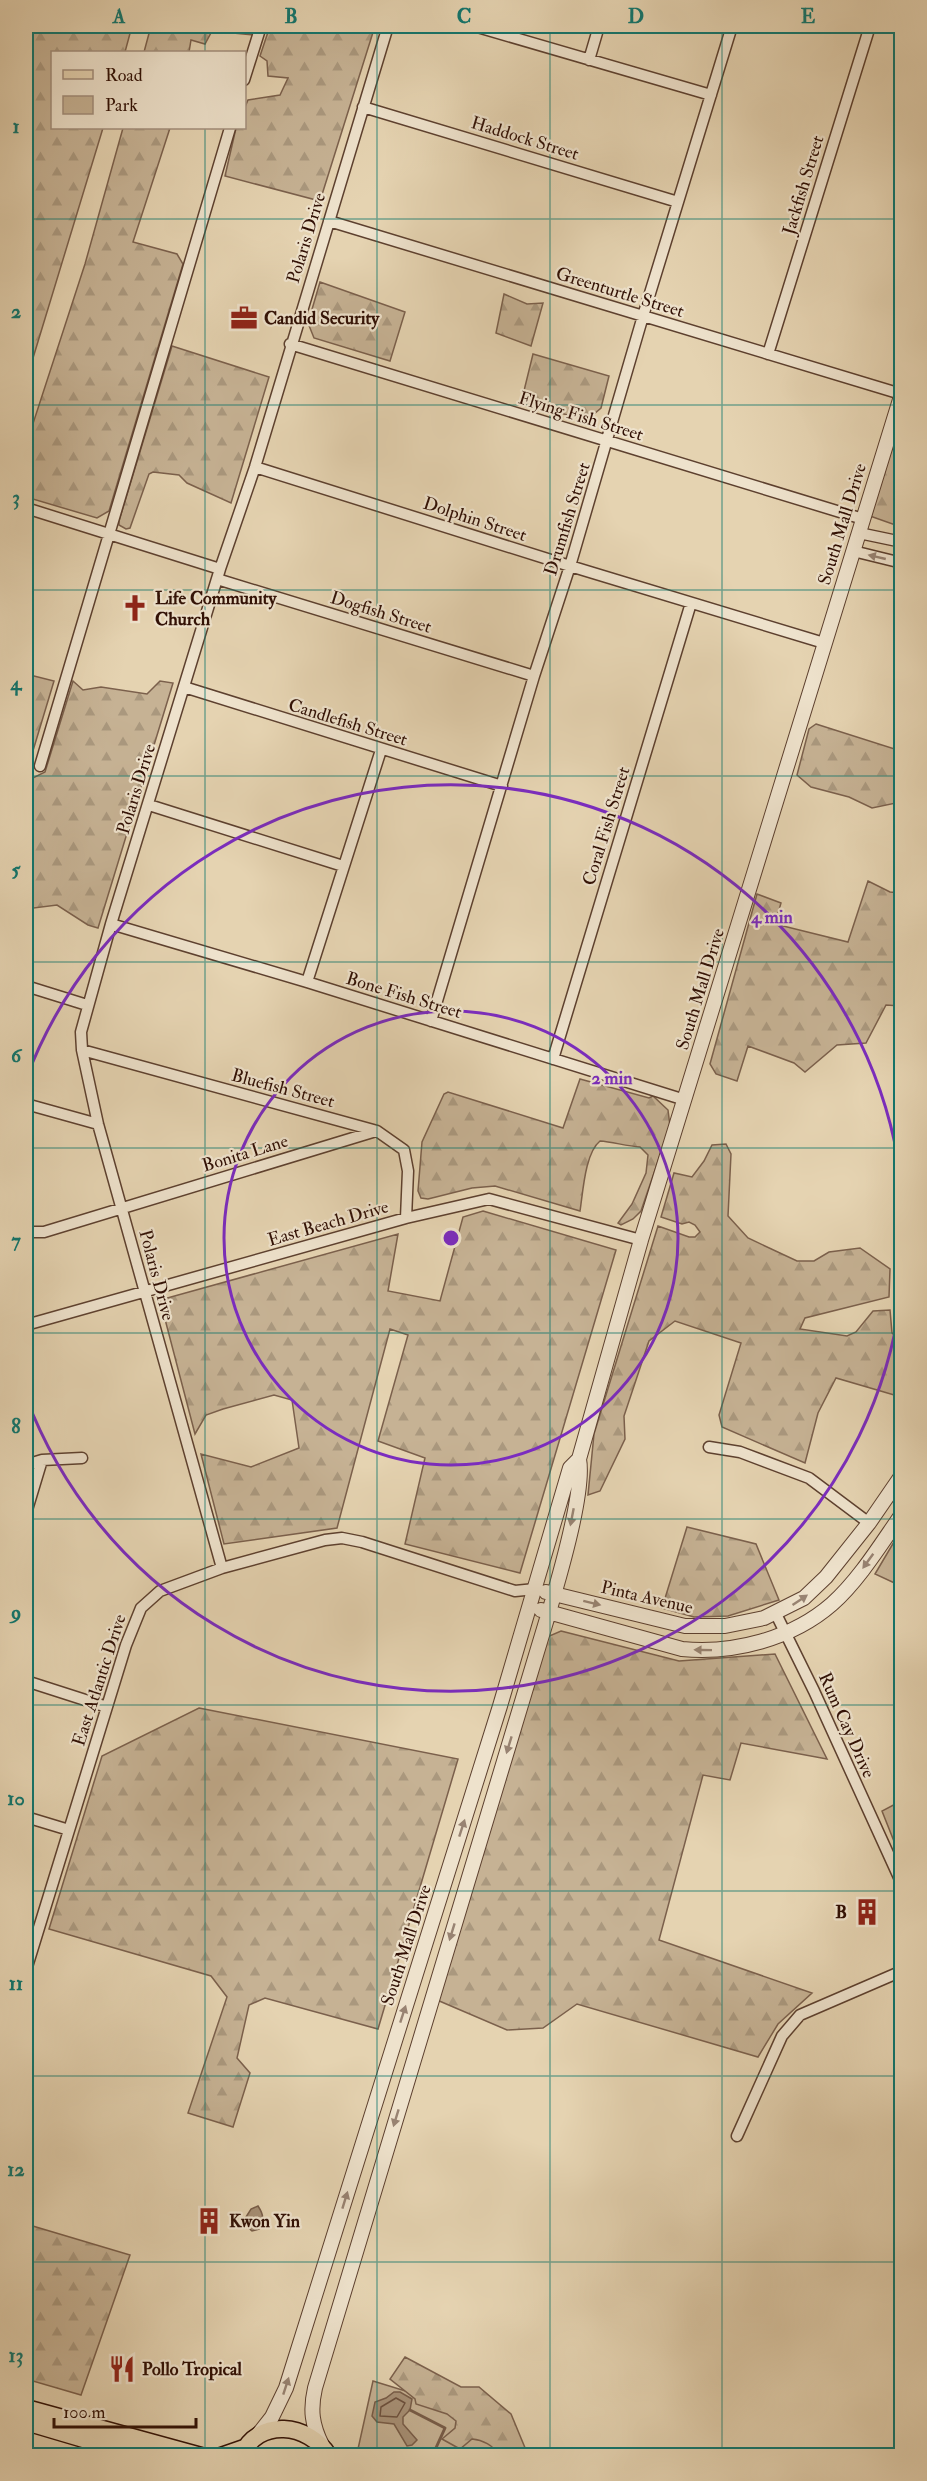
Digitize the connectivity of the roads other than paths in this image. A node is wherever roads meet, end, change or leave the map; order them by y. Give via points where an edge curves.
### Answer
1 (261, 26) edge
2 (388, 26) edge
3 (474, 26) edge
4 (599, 26) edge
5 (732, 26) edge
6 (870, 26) edge
7 (589, 60) junction
8 (246, 75) edge
9 (711, 95) junction
10 (363, 107) junction
11 (230, 129) edge
12 (678, 202) junction
13 (329, 221) junction
14 (643, 316) junction
15 (290, 344) junction
16 (768, 354) junction
17 (901, 394) edge
18 (607, 441) junction
19 (255, 467) junction
20 (26, 508) edge
21 (863, 519) junction
22 (108, 533) junction
23 (858, 533) junction
24 (902, 542) edge
25 (853, 552) junction
26 (902, 563) edge
27 (570, 566) junction
28 (219, 574) junction
29 (691, 603) junction
30 (824, 643) junction
31 (534, 676) junction
32 (184, 687) junction
33 (381, 750) junction
34 (40, 766) dead end
35 (502, 786) junction
36 (149, 805) junction
37 (344, 866) junction
38 (111, 924) junction
39 (308, 982) junction
40 (26, 986) edge
41 (87, 1005) junction
42 (431, 1021) junction
43 (82, 1050) junction
44 (553, 1059) junction
45 (685, 1100) junction
46 (26, 1104) edge
47 (98, 1124) junction
48 (377, 1131) junction
49 (122, 1207) junction
50 (406, 1218) junction
51 (26, 1232) edge
52 (640, 1240) junction
53 (144, 1293) junction
54 (26, 1325) edge
55 (709, 1447) dead end
56 (82, 1458) dead end
57 (579, 1459) junction
58 (42, 1460) junction
59 (26, 1465) edge
60 (902, 1475) edge
61 (26, 1513) edge
62 (902, 1514) edge
63 (869, 1523) junction
64 (222, 1568) junction
65 (535, 1589) junction
66 (515, 1591) junction
67 (554, 1594) junction
68 (531, 1607) junction
69 (549, 1612) junction
70 (776, 1614) junction
71 (785, 1632) junction
72 (26, 1681) edge
73 (500, 1706) junction
74 (107, 1707) junction
75 (519, 1711) junction
76 (26, 1817) edge
77 (69, 1830) junction
78 (901, 1885) edge
79 (26, 1970) edge
80 (902, 1971) edge
81 (737, 2136) dead end
82 (26, 2408) edge
83 (26, 2422) edge
84 (257, 2436) junction
85 (326, 2451) edge
86 (243, 2452) edge
87 (141, 2456) edge
88 (201, 2456) edge
89 (221, 2456) edge

1 - 8 street
2 - 10 street, Polaris Drive
3 - 7 street
4 - 7 street
5 - 9 street, Drumfish Street
6 - 16 street, Jackfish Street
7 - 9 street
9 - 12 street, Drumfish Street
10 - 12 street, Haddock Street
10 - 13 street, Polaris Drive
11 - 22 street
12 - 14 street, Drumfish Street
13 - 14 street, Greenturtle Street
13 - 15 street, Polaris Drive
14 - 16 street, Greenturtle Street
14 - 18 street, Drumfish Street
15 - 18 street, Flying Fish Street
15 - 19 street, Polaris Drive
16 - 17 street, Greenturtle Street
17 - 21 street, South Mall Drive
18 - 21 street, Flying Fish Street
18 - 27 street, Drumfish Street
19 - 27 street, Dolphin Street
19 - 28 street, Polaris Drive
20 - 22 street, Dogfish Street
21 - 23 street, South Mall Drive
22 - 28 street, Dogfish Street
22 - 34 street
23 - 24 street
23 - 25 street, South Mall Drive
26 -> 25 street
25 - 30 street, South Mall Drive
27 - 29 street, Dolphin Street
27 - 31 street, Drumfish Street
28 - 31 street, Dogfish Street
28 - 32 street, Polaris Drive
29 - 30 street, Dolphin Street
29 - 44 street, Coral Fish Street
30 - 45 street, South Mall Drive
31 - 35 street, Drumfish Street
32 - 33 street, Candlefish Street
32 - 36 street, Polaris Drive
33 - 35 street, Candlefish Street
33 - 37 street
35 - 42 street, Drumfish Street
36 - 37 street
36 - 38 street, Polaris Drive
37 - 39 street
38 - 39 street, Bone Fish Street
38 - 41 street, Polaris Drive
39 - 42 street, Bone Fish Street
40 - 41 street
41 - 43 street, Polaris Drive
42 - 44 street, Bone Fish Street
43 - 47 street, Polaris Drive
43 - 48 street, Bluefish Street
44 - 45 street, Bone Fish Street
45 - 52 street, South Mall Drive
46 - 47 street
47 - 49 street, Polaris Drive
48 - 49 street, Bonita Lane
48 - 50 street, Bluefish Street via 404,1150 408,1171
49 - 51 street, Bonita Lane via 44,1232
49 - 53 street, Polaris Drive
50 - 52 street, East Beach Drive via 489,1199
50 - 53 street, East Beach Drive
52 - 57 street, South Mall Drive
53 - 54 street, East Beach Drive
53 - 64 street, Polaris Drive
55 - 63 street via 740,1452 809,1478
56 - 58 street
57 - 65 street, South Mall Drive via 570,1468
57 -> 67 street, South Mall Drive via 581,1471
58 - 59 street
58 - 61 street
60 - 63 street, Pinta Avenue
62 -> 71 street via 832,1604
70 -> 63 street, Pinta Avenue via 816,1588
64 - 66 street, East Atlantic Drive via 342,1538
64 - 74 street, East Atlantic Drive via 160,1591 141,1608
65 - 66 street, East Atlantic Drive
65 - 67 street, Pinta Avenue
65 - 68 street, South Mall Drive
66 - 68 street, East Atlantic Drive
67 - 69 street, South Mall Drive
67 -> 70 street, Pinta Avenue via 685,1626 725,1626
68 - 69 street
68 - 73 street, South Mall Drive
71 -> 69 street via 755,1643 703,1651 682,1649
69 - 75 street, South Mall Drive
70 - 71 street, Rum Cay Drive
71 - 78 street, Rum Cay Drive
72 - 74 street
73 - 75 street
84 -> 73 street, South Mall Drive via 286,2388
74 - 77 street, East Atlantic Drive
75 -> 85 street, South Mall Drive via 315,2388 311,2417
76 - 77 street
77 - 79 street, East Atlantic Drive
80 - 81 street via 800,2015 782,2036
82 - 88 main road
83 - 87 main road
84 - 85 main road via 269,2430 292,2428 311,2435
84 - 86 main road
86 - 89 main road

